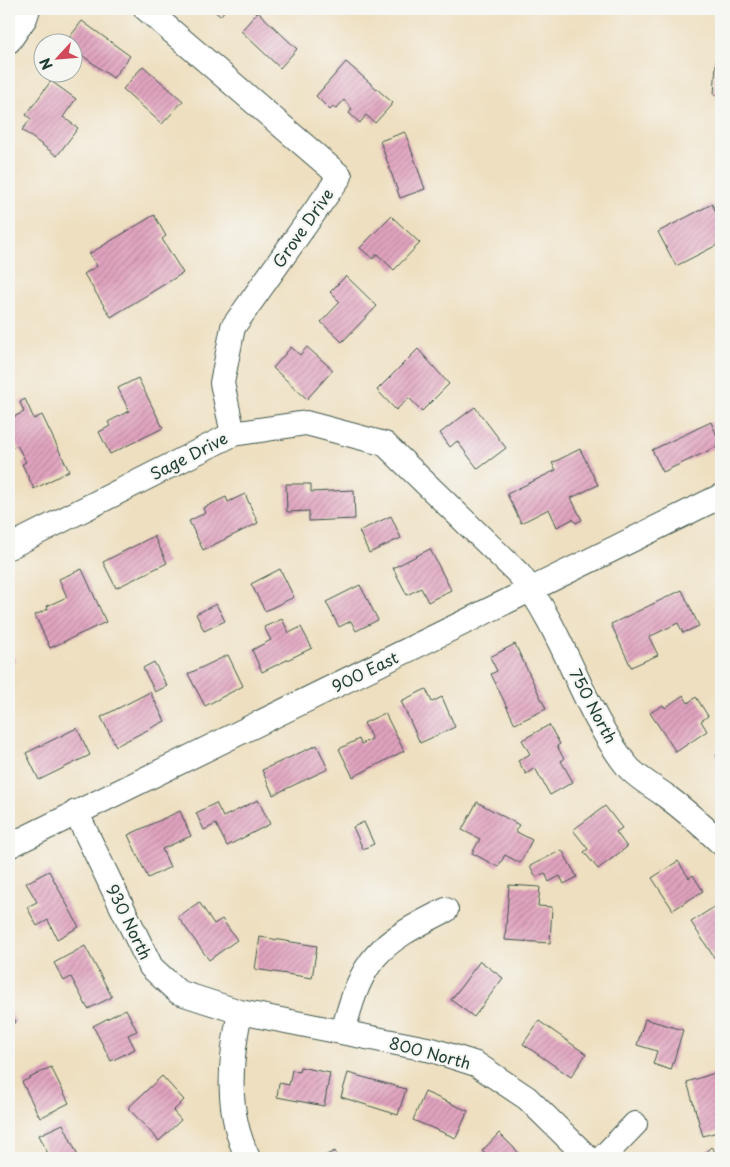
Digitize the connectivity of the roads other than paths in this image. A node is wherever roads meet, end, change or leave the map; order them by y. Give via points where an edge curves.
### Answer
1 (28, 9) edge
2 (146, 9) edge
3 (9, 41) edge
4 (233, 434) junction
5 (721, 496) edge
6 (10, 544) edge
7 (532, 590) junction
8 (76, 812) junction
9 (721, 843) edge
10 (9, 846) edge
11 (446, 910) dead end
12 (240, 1012) junction
13 (343, 1032) junction
14 (635, 1124) dead end
15 (248, 1158) edge
16 (588, 1158) edge
17 (602, 1158) edge

1 - 3 street
2 - 4 street, Grove Drive via 340,176 233,327 222,384
4 - 6 street, Sage Drive
4 - 7 street, Sage Drive via 306,423 385,444
5 - 7 street, 900 East
7 - 8 street, 900 East
7 - 9 street, 750 North via 600,726 628,768 692,816
8 - 10 street, 900 East
8 - 12 street, 930 North via 151,967 178,992
11 - 13 street via 386,943 369,962 352,994
12 - 13 street, 800 North
12 - 15 street via 230,1091 237,1127
13 - 16 street, 800 North via 432,1050 476,1064 526,1098
14 - 17 street

